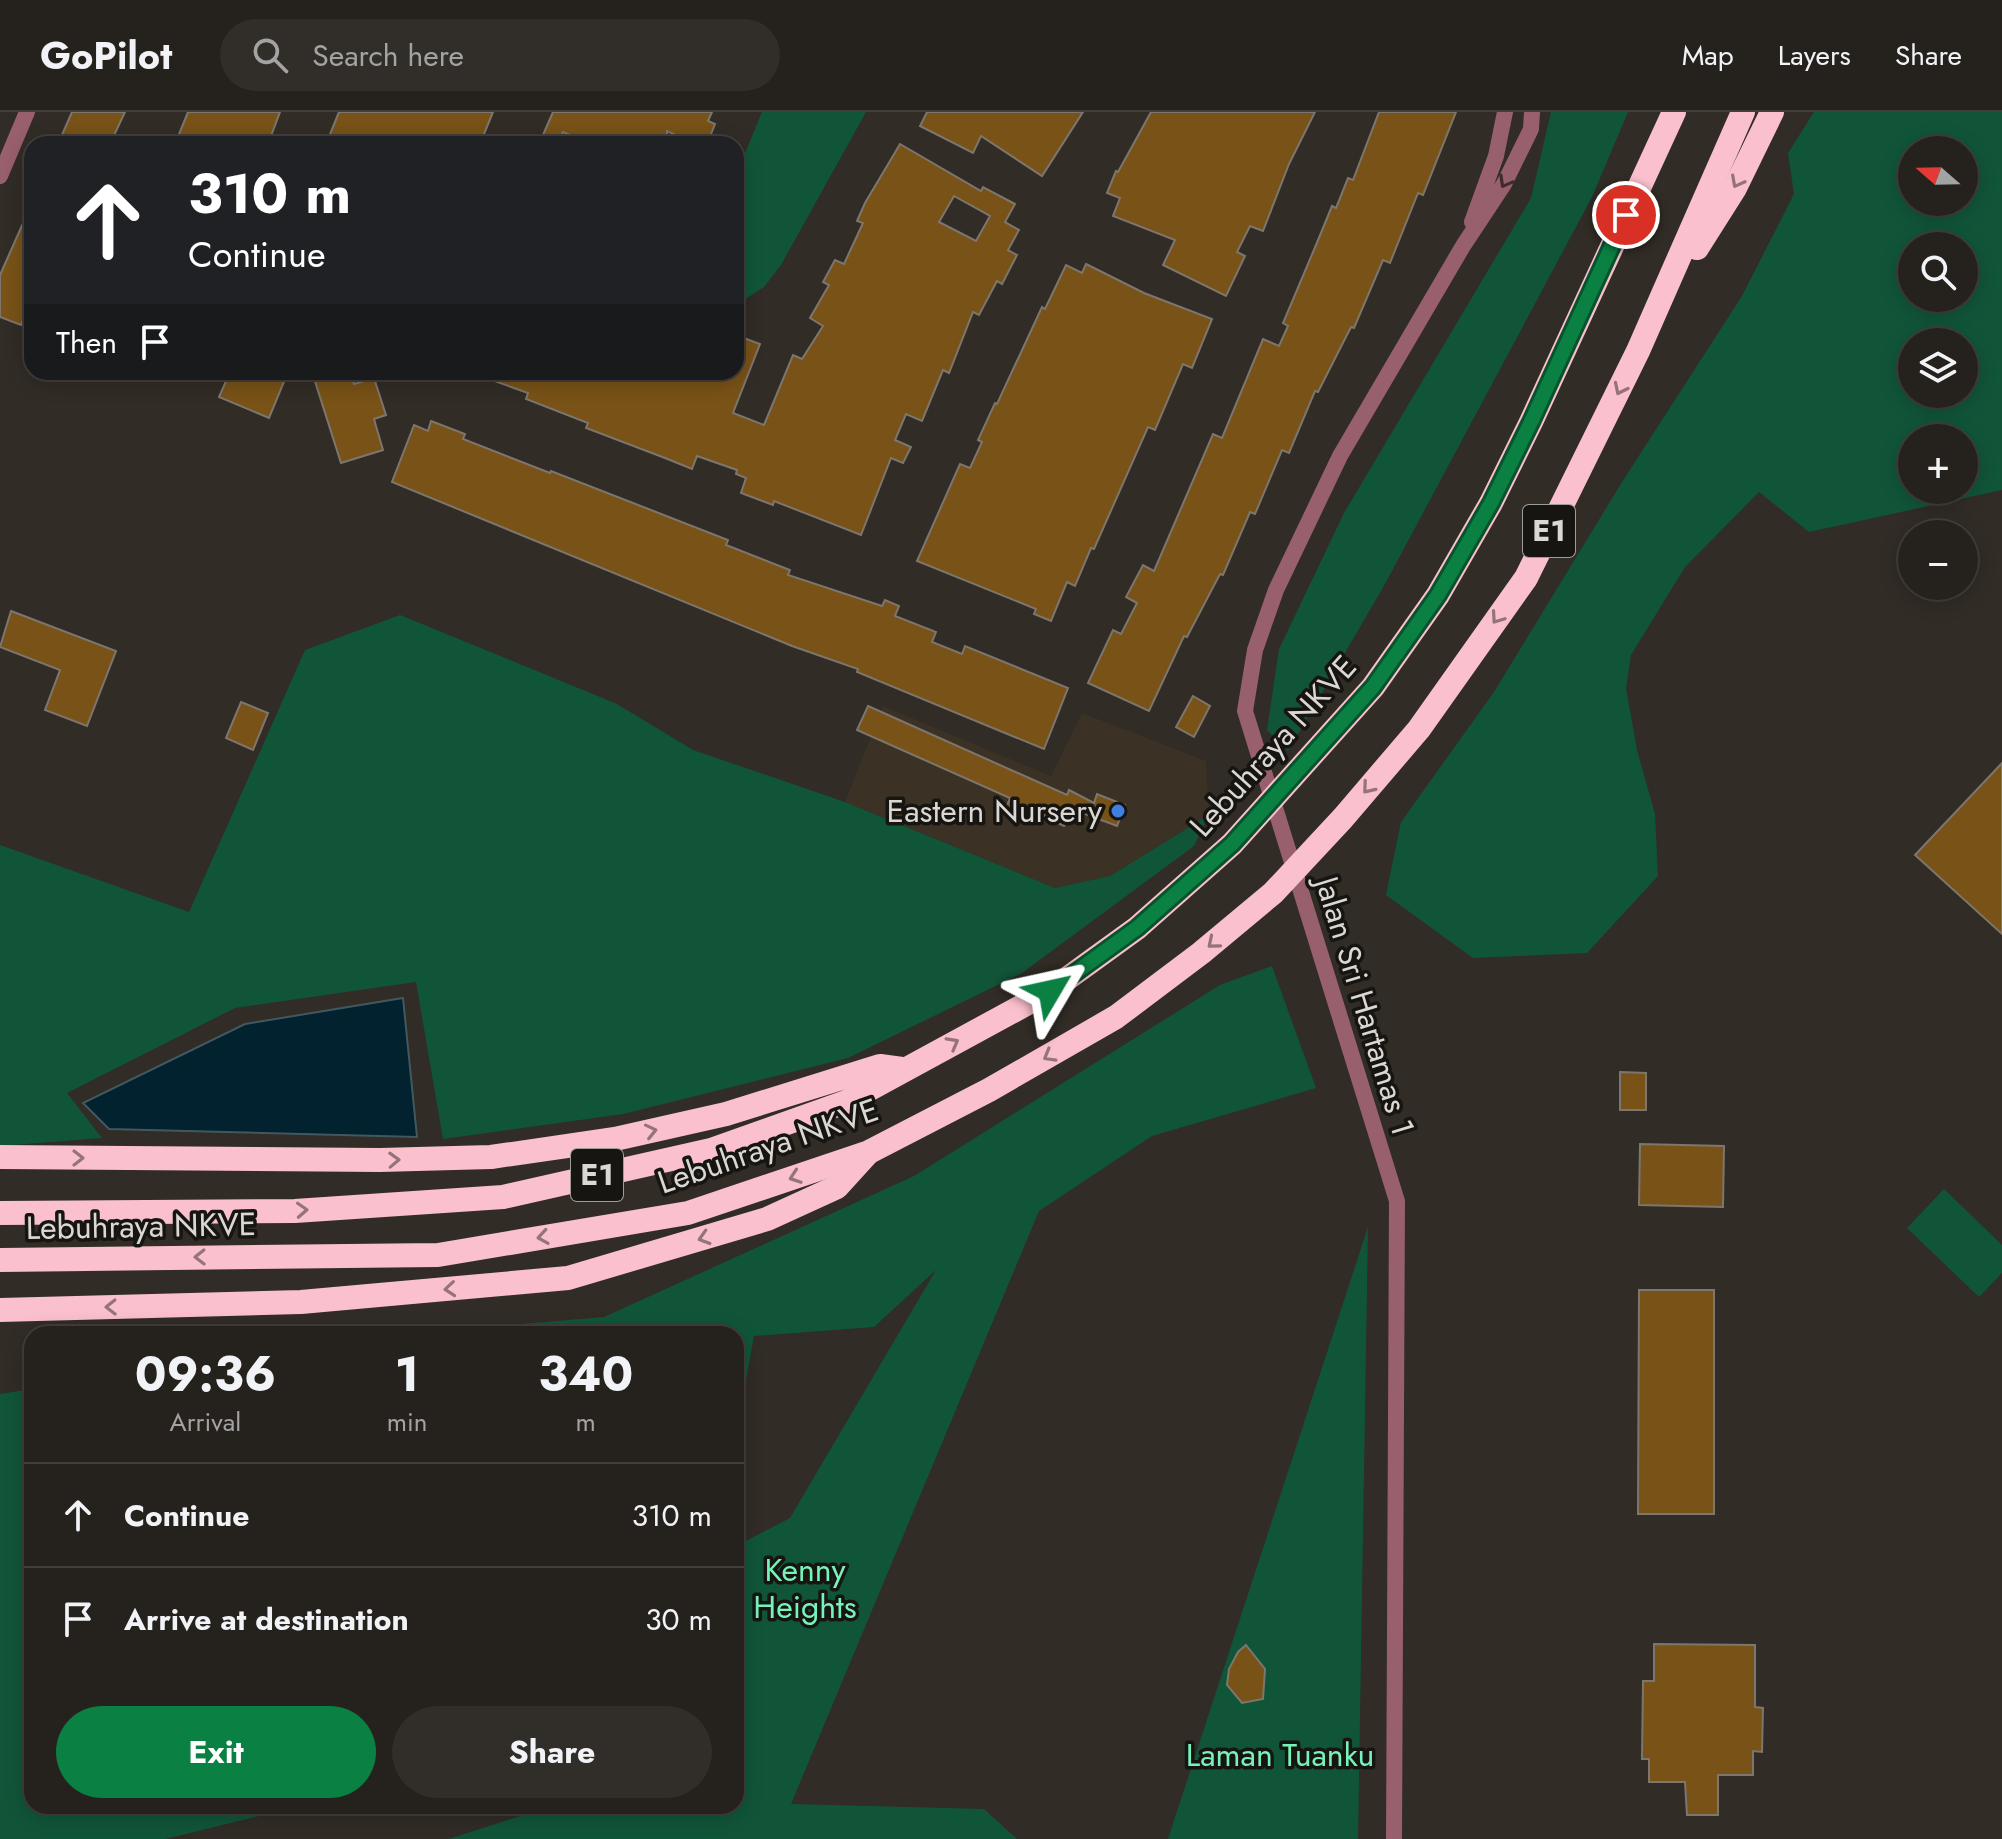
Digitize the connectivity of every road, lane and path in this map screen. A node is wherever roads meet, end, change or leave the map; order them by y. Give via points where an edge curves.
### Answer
1 (27, 112) edge
2 (1505, 112) edge
3 (1532, 112) edge
4 (1657, 112) edge
5 (1674, 112) edge
6 (1743, 112) edge
7 (1772, 112) edge
8 (0, 176) edge
9 (1463, 246) junction
10 (1590, 293) junction
11 (1653, 318) junction
12 (906, 1069) junction
13 (869, 1152) junction
14 (0, 1157) edge
15 (0, 1213) edge
16 (0, 1260) edge
17 (0, 1310) edge
18 (1394, 1839) edge

1 - 8 street
2 - 9 street, Jalan Sri Hartamas 1 via 1496,156
3 -> 9 street, Jalan Sri Hartamas 1 via 1531,129 1504,184
4 - 10 highway
5 - 10 highway, E1
6 - 11 highway
7 -> 11 highway via 1735,188
9 - 18 street, Jalan Sri Hartamas 1 via 1340,456 1276,590 1255,650 1245,711 1397,1201
12 -> 10 highway, Lebuhraya NKVE / E1 via 1050,991 1137,928 1232,844 1373,687 1438,595 1491,503
11 -> 13 highway, Lebuhraya NKVE / E1 via 1526,578 1419,729 1273,893 1116,1017
14 -> 12 highway via 491,1157 615,1139 726,1114 880,1066
15 -> 12 highway, Lebuhraya NKVE / E1 via 295,1211 503,1197 711,1150 846,1102
13 -> 16 highway, Lebuhraya NKVE / E1 via 688,1213 438,1255
13 -> 17 highway via 837,1187 767,1219 568,1278 301,1302

